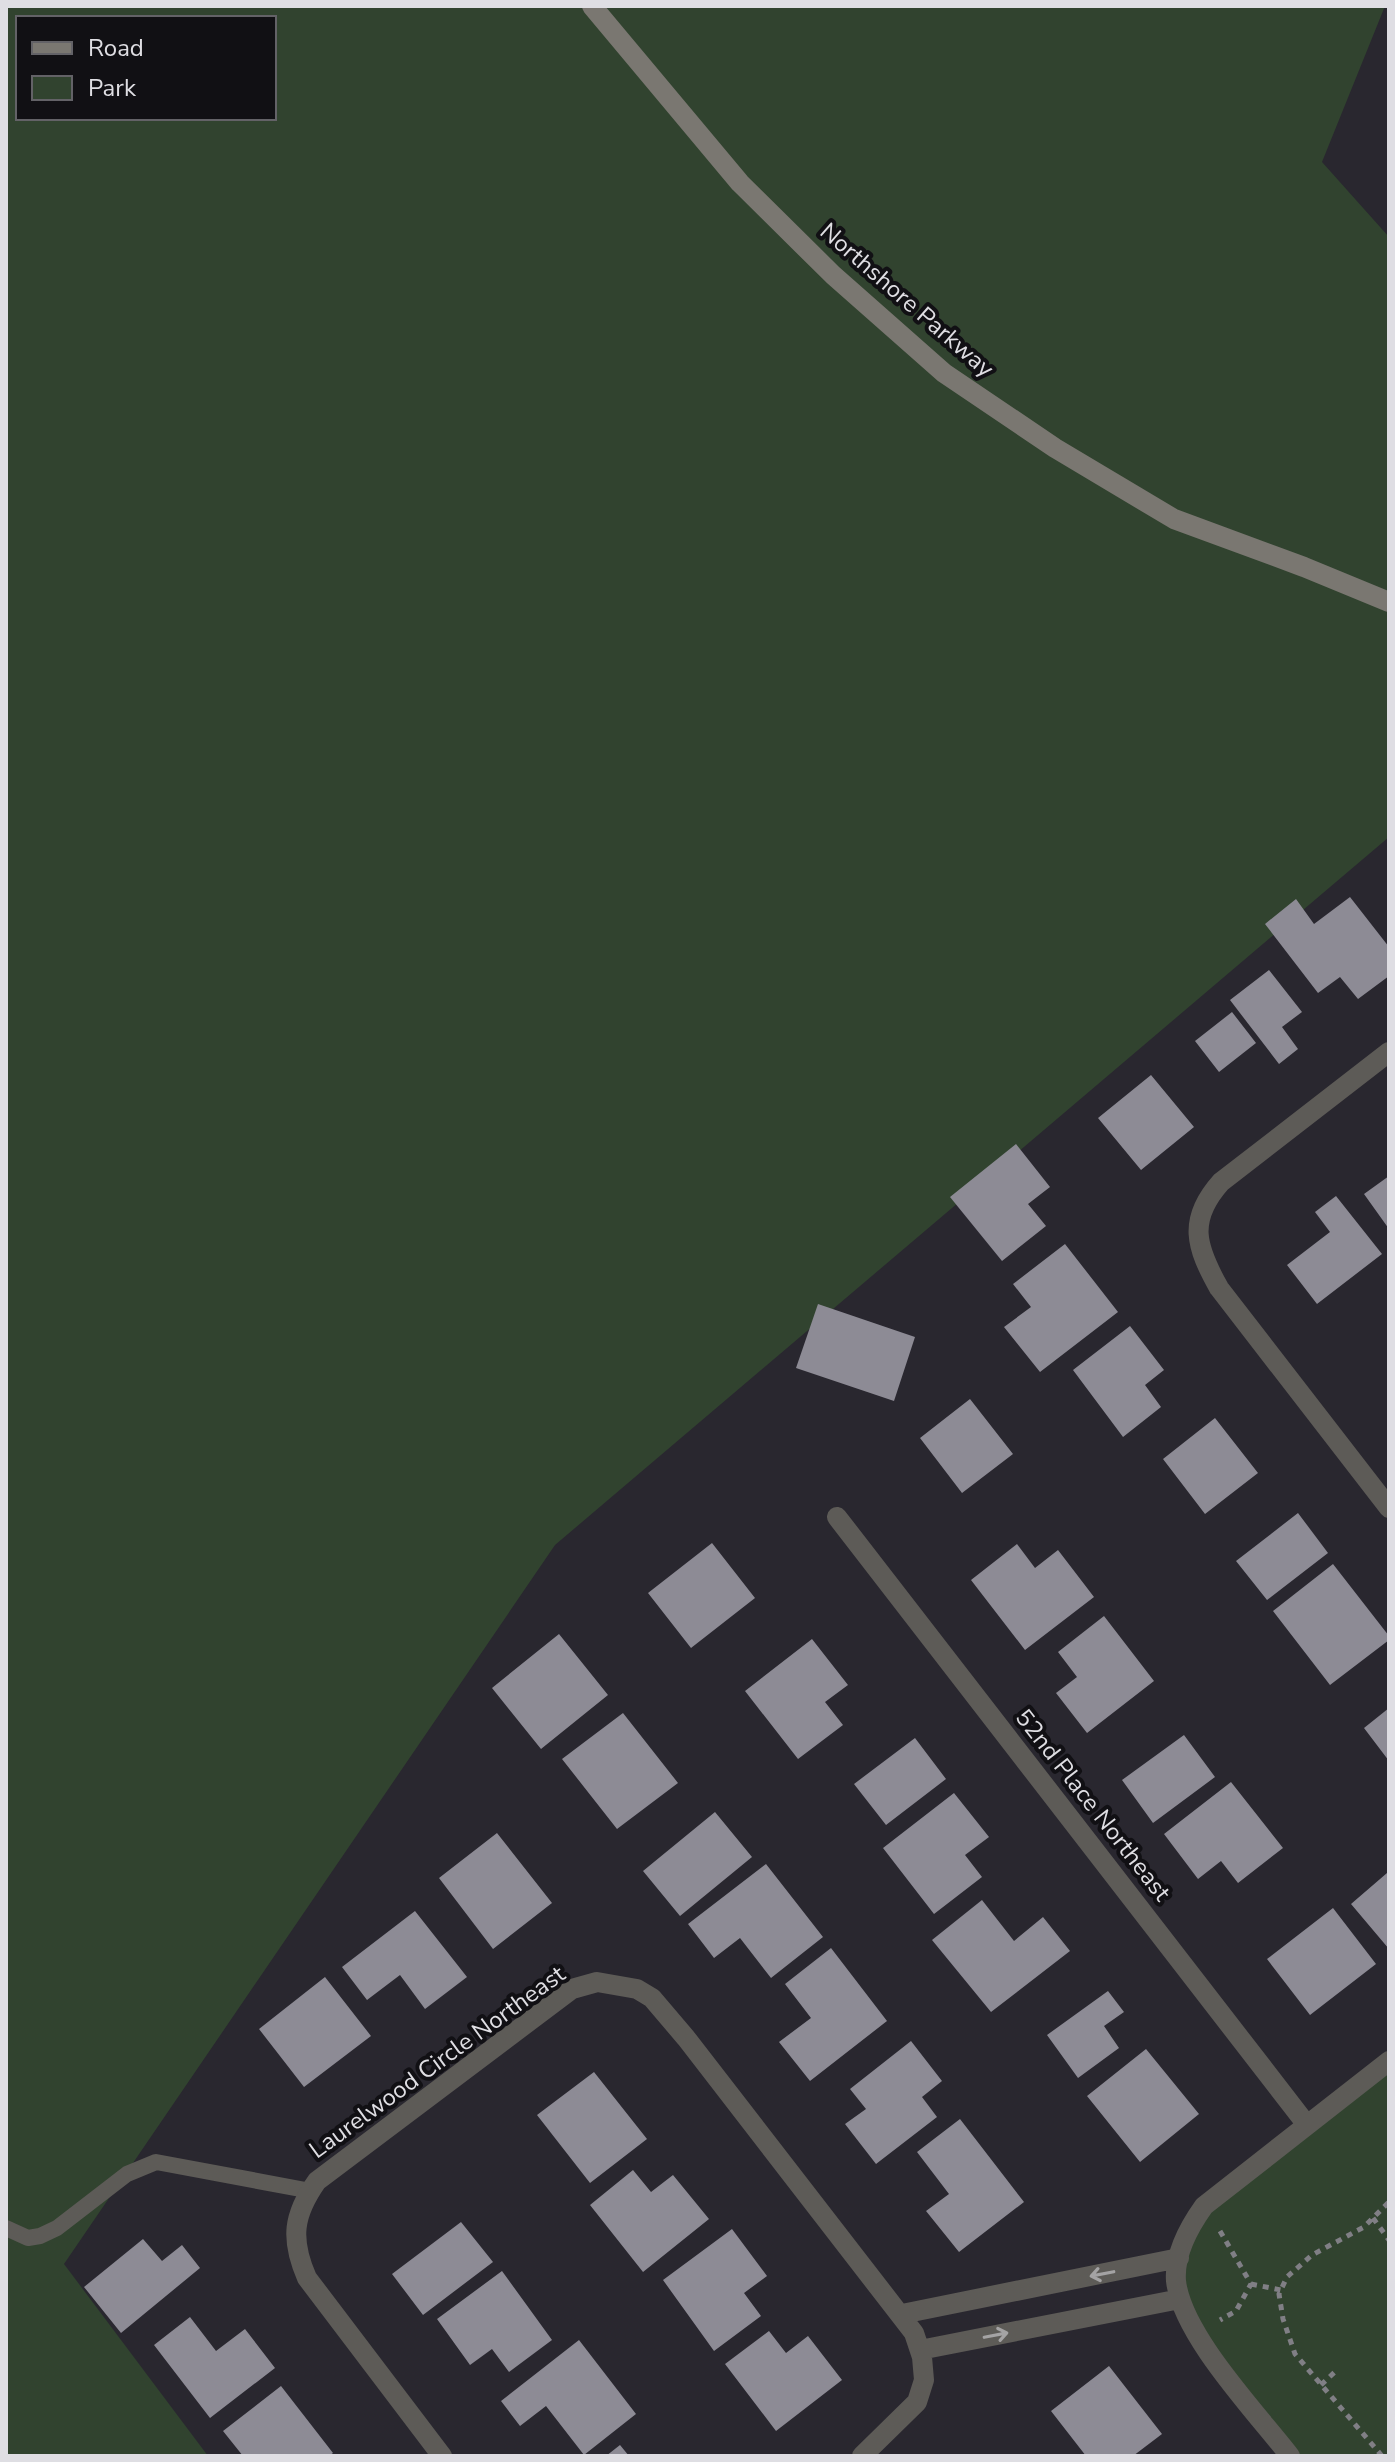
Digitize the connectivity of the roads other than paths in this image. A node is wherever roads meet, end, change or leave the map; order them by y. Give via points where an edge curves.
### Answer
1 (592, 6) edge
2 (1389, 602) edge
3 (1389, 1052) edge
4 (1389, 1508) edge
5 (837, 1517) dead end
6 (1389, 2061) edge
7 (1307, 2125) junction
8 (311, 2191) junction
9 (6, 2228) edge
10 (1179, 2258) junction
11 (1180, 2299) junction
12 (902, 2314) junction
13 (920, 2350) junction
14 (442, 2456) edge
15 (862, 2456) edge
16 (1290, 2456) edge

1 - 2 street, Northshore Parkway via 740,183 944,373 1174,519
3 - 4 street via 1221,1182 1199,1219 1202,1257 1219,1288
5 - 7 street, 52nd Place Northeast
6 - 7 street
7 - 10 street via 1204,2206 1189,2227
8 - 9 lane via 156,2162 127,2174 40,2236 28,2238
8 - 12 street, Laurelwood Circle Northeast via 317,2181 572,1989 597,1982 637,1989 652,1998 686,2038
8 - 14 street, Laurelwood Circle Northeast via 295,2240 307,2278
10 - 11 street
10 -> 12 street
13 -> 11 street
11 - 16 street via 1195,2335
12 - 13 street, Laurelwood Circle Northeast
13 - 15 street, Laurelwood Circle Northeast via 924,2380 917,2402

